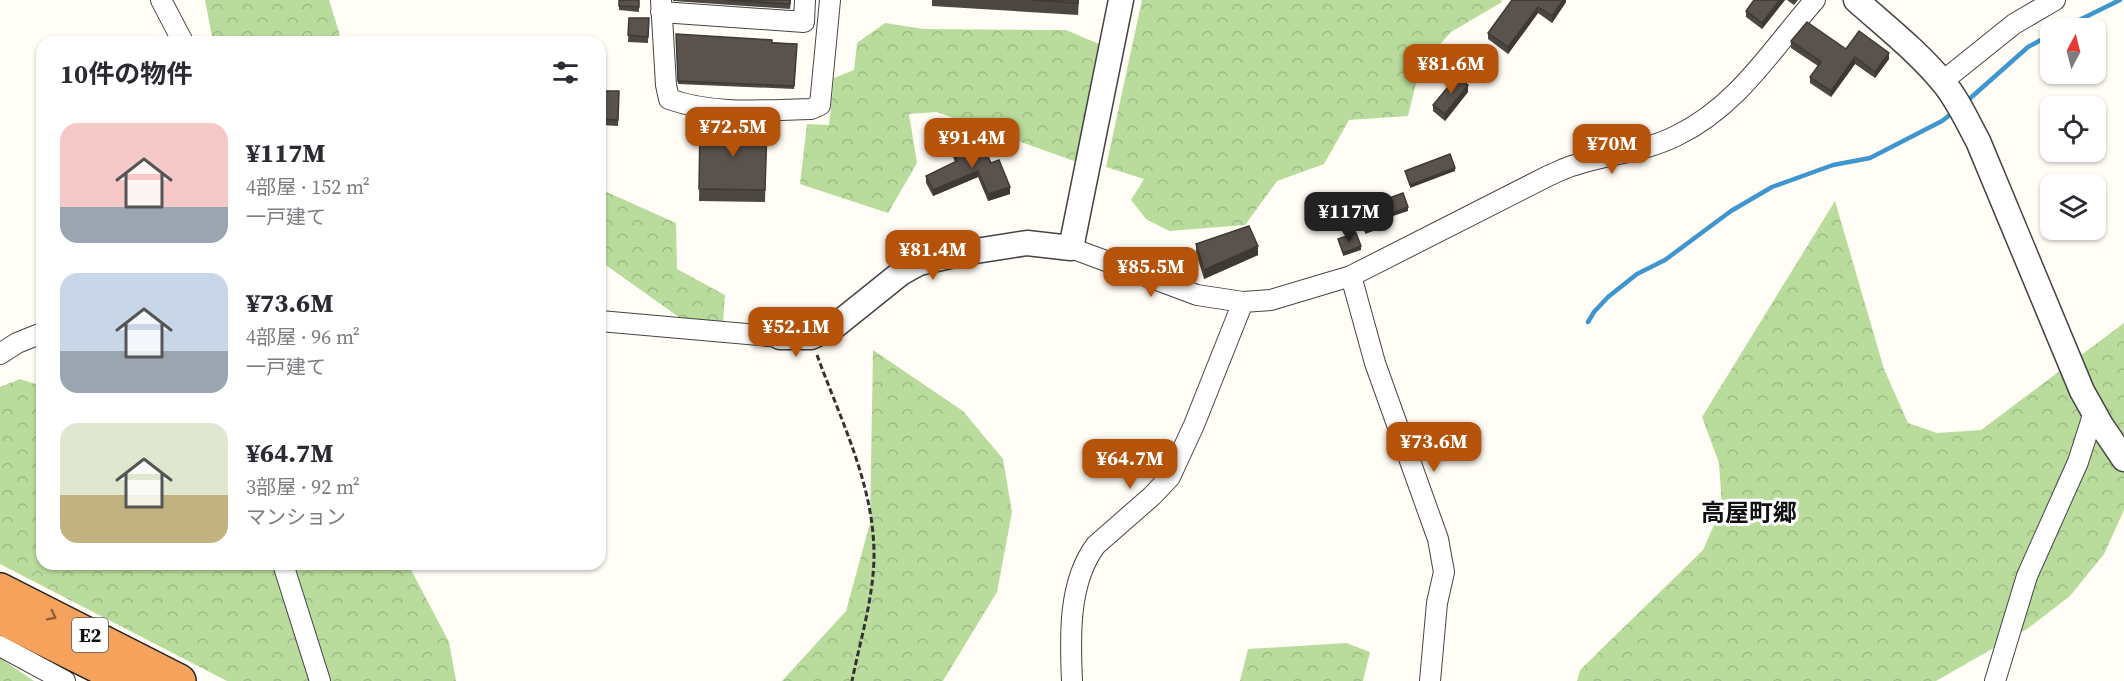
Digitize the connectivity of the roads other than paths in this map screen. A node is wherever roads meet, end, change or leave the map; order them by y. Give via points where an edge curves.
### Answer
1 (161, 0) edge
2 (805, 0) edge
3 (830, 0) edge
4 (1121, 0) edge
5 (1815, 0) edge
6 (1856, 0) edge
7 (2055, 0) edge
8 (661, 6) edge
9 (180, 36) edge
10 (1943, 81) junction
11 (1071, 248) junction
12 (1351, 276) junction
13 (1243, 302) junction
14 (606, 322) edge
15 (36, 335) edge
16 (780, 338) joint
17 (0, 354) edge
18 (2094, 412) junction
19 (2124, 459) edge
20 (285, 570) edge
21 (0, 590) edge
22 (0, 617) edge
23 (0, 646) edge
24 (65, 681) edge
25 (128, 681) edge
26 (179, 681) edge
27 (320, 681) edge
28 (1072, 681) edge
29 (1430, 681) edge
30 (1995, 681) edge

1 - 9 street
2 - 8 street via 804,22
3 - 8 street via 820,105 811,109 726,110 688,106 669,99
4 - 11 street
5 - 12 street via 1742,88 1710,116 1675,137 1550,175
6 - 10 street
7 - 10 street via 2014,24
10 - 18 street via 1978,141
11 - 13 street via 1197,295
11 - 16 street via 1027,243 919,263 835,326 811,337
12 - 13 street via 1271,300
12 - 29 street via 1375,363 1437,539 1444,572
13 - 28 street via 1170,477 1088,554 1076,591 1070,641
14 - 16 street
15 - 17 street
18 - 19 street
18 - 30 street via 2078,462 2027,576
20 - 27 street
21 -> 26 highway, E2
22 - 25 highway, E2
23 - 24 street

